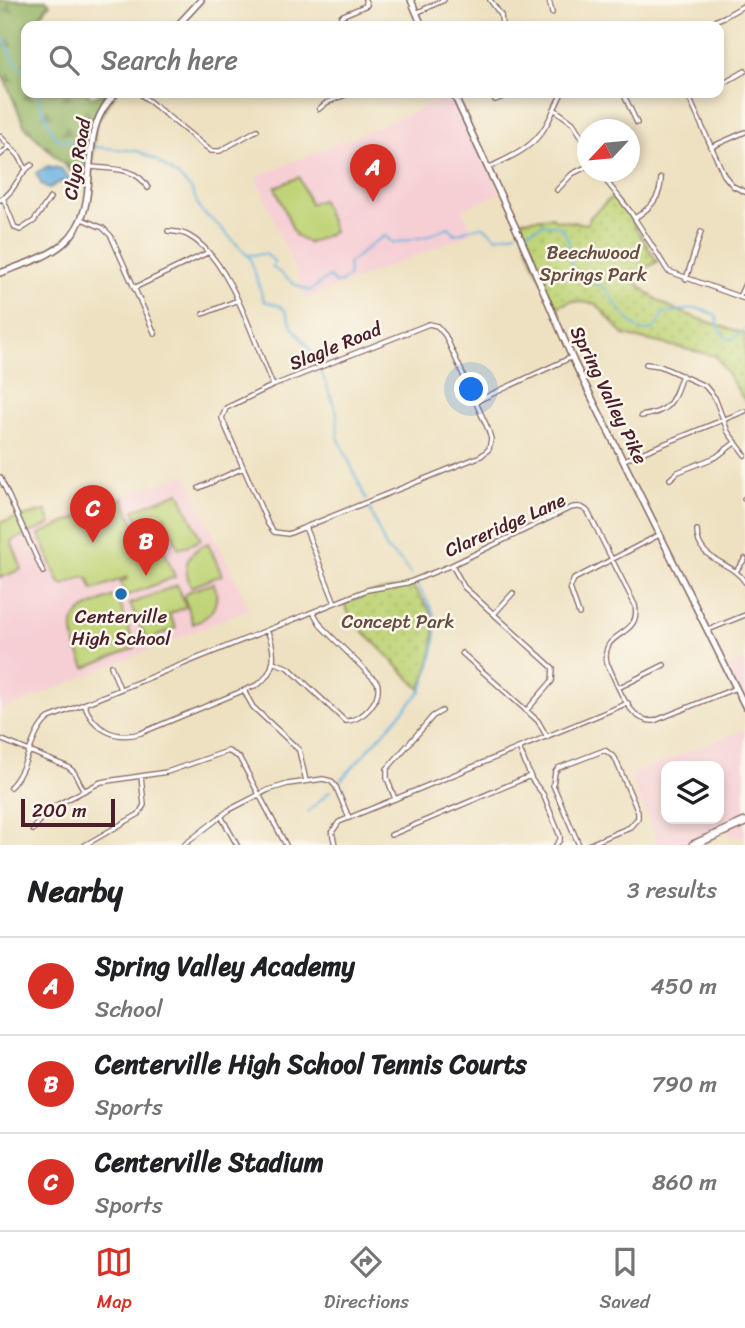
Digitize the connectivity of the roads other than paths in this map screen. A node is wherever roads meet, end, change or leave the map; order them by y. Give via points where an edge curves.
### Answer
1 (201, 0) edge
2 (365, 0) edge
3 (411, 0) edge
4 (444, 0) edge
5 (490, 0) edge
6 (549, 0) edge
7 (745, 5) edge
8 (416, 13) junction
9 (552, 13) dead end
10 (341, 16) dead end
11 (182, 21) edge
12 (420, 21) edge
13 (502, 21) edge
14 (716, 21) edge
15 (745, 71) edge
16 (724, 83) edge
17 (112, 98) edge
18 (145, 98) edge
19 (338, 98) edge
20 (455, 98) edge
21 (500, 98) edge
22 (560, 98) edge
23 (625, 98) edge
24 (689, 98) edge
25 (495, 100) dead end
26 (319, 109) dead end
27 (554, 109) junction
28 (635, 119) edge
29 (577, 129) edge
30 (257, 130) dead end
31 (745, 132) edge
32 (0, 136) edge
33 (10, 146) junction
34 (711, 147) junction
35 (0, 155) edge
36 (90, 164) junction
37 (32, 166) dead end
38 (488, 168) junction
39 (26, 169) junction
40 (577, 171) edge
41 (661, 178) dead end
42 (607, 182) edge
43 (148, 188) dead end
44 (557, 190) dead end
45 (745, 192) edge
46 (50, 198) dead end
47 (2, 199) edge
48 (635, 218) junction
49 (82, 219) junction
50 (168, 231) dead end
51 (701, 232) dead end
52 (207, 253) junction
53 (0, 273) edge
54 (686, 279) junction
55 (745, 284) edge
56 (134, 288) junction
57 (740, 295) junction
58 (745, 299) edge
59 (238, 300) junction
60 (203, 314) dead end
61 (155, 334) dead end
62 (572, 357) junction
63 (646, 364) dead end
64 (682, 375) junction
65 (273, 386) junction
66 (475, 402) junction
67 (745, 411) edge
68 (641, 416) dead end
69 (723, 420) junction
70 (736, 442) junction
71 (745, 454) edge
72 (622, 461) junction
73 (243, 468) junction
74 (0, 477) edge
75 (670, 479) dead end
76 (200, 488) dead end
77 (305, 527) junction
78 (698, 530) dead end
79 (660, 534) junction
80 (612, 559) junction
81 (745, 559) edge
82 (452, 565) junction
83 (736, 571) junction
84 (43, 572) dead end
85 (745, 582) edge
86 (513, 593) dead end
87 (335, 603) junction
88 (313, 612) junction
89 (494, 614) junction
90 (579, 614) dead end
91 (745, 615) edge
92 (708, 630) junction
93 (267, 631) junction
94 (462, 653) dead end
95 (274, 662) junction
96 (664, 665) dead end
97 (111, 666) dead end
98 (620, 687) junction
99 (737, 688) junction
100 (120, 690) junction
101 (244, 691) junction
102 (628, 703) junction
103 (84, 704) junction
104 (745, 706) edge
105 (526, 711) junction
106 (442, 712) dead end
107 (547, 737) junction
108 (0, 739) edge
109 (519, 748) junction
110 (31, 751) junction
111 (141, 776) junction
112 (530, 776) junction
113 (306, 781) junction
114 (10, 787) dead end
115 (84, 791) junction
116 (259, 794) junction
117 (396, 799) junction
118 (221, 816) junction
119 (349, 818) junction
120 (745, 822) edge
121 (33, 830) dead end
122 (391, 835) dead end
123 (85, 845) edge
124 (184, 845) edge
125 (237, 845) edge
126 (286, 845) edge
127 (335, 845) edge
128 (556, 845) edge
129 (579, 845) edge
130 (588, 845) edge
131 (692, 845) edge

1 - 11 street
2 - 10 street via 367,5
3 - 8 street
4 - 8 street
5 - 13 street
6 - 9 street
7 - 14 street
8 - 12 street
15 - 16 street
17 - 36 street, Clyo Road via 94,130
18 - 30 street via 211,151 223,150
19 - 26 street
20 - 38 street, Spring Valley Pike
21 - 25 street
22 - 27 street
23 - 28 street
24 - 34 street
27 - 29 street
27 - 38 street via 533,143
31 - 34 street
32 - 33 street
33 - 35 street
33 - 39 street
34 - 45 street via 726,179
36 - 43 street via 130,172
36 - 49 street, Clyo Road
37 - 39 street
38 - 62 street, Spring Valley Pike
39 - 47 street
40 - 44 street
41 - 48 street via 653,204
42 - 48 street
46 - 47 street via 34,221 20,230
48 - 54 street via 665,269
49 - 53 street, Clyo Road via 58,248
49 - 56 street via 108,232
50 - 52 street via 189,236
51 - 54 street
52 - 56 street
52 - 59 street
54 - 57 street
55 - 57 street
56 - 61 street
57 - 58 street
59 - 60 street
59 - 65 street
62 - 66 street
62 - 72 street, Spring Valley Pike
63 - 64 street
64 - 68 street via 670,405
64 - 69 street via 711,391
65 - 66 street, Slagle Road via 432,324 445,335
65 - 73 street, Slagle Road via 230,404 223,412
66 - 77 street via 491,436 485,454
67 - 69 street
69 - 70 street
69 - 72 street
70 - 71 street
70 - 75 street
72 - 79 street, Spring Valley Pike
73 - 76 street
73 - 77 street via 271,530 283,535
74 - 84 street
77 - 87 street
78 - 83 street via 707,555
79 - 80 street
79 - 92 street, Spring Valley Pike
80 - 82 street, Clareridge Lane via 588,512 576,507
80 - 90 street via 571,582
80 - 98 street, Clareridge Lane via 637,613 631,627 613,638 606,651
81 - 83 street
82 - 87 street, Clareridge Lane
82 - 89 street via 461,583
83 - 85 street
86 - 89 street
87 - 88 street, Clareridge Lane
88 - 93 street, Clareridge Lane
88 - 95 street via 377,682 375,700 357,719 345,721 289,668
89 - 105 street via 554,671 552,681
91 - 92 street
92 - 99 street, Spring Valley Pike
93 - 95 street
93 - 100 street, Clareridge Lane
94 - 105 street
95 - 101 street via 264,680
96 - 98 street
97 - 100 street
98 - 102 street, Clareridge Lane
99 - 102 street via 654,721 638,717
99 - 104 street, Spring Valley Pike
100 - 103 street, Clareridge Lane
101 - 103 street via 130,736 102,729
101 - 113 street via 253,707 299,750
102 - 107 street
103 - 110 street, Clareridge Lane via 46,720
105 - 107 street
106 - 117 street via 433,716 388,766 387,778
107 - 109 street
108 - 110 street
109 - 112 street
109 - 117 street
110 - 114 street, Clareridge Lane
110 - 115 street via 71,769
111 - 115 street via 107,780
111 - 116 street via 228,751 239,757
111 - 123 street via 144,805 139,814
112 - 122 street
112 - 128 street via 543,794 560,836
113 - 116 street
113 - 119 street via 331,781
115 - 121 street via 50,810
116 - 118 street
116 - 126 street
117 - 119 street
118 - 124 street
118 - 125 street
119 - 127 street via 333,829
120 - 131 main road
129 - 130 street via 553,779 558,768 605,750 615,758 638,818 630,827

